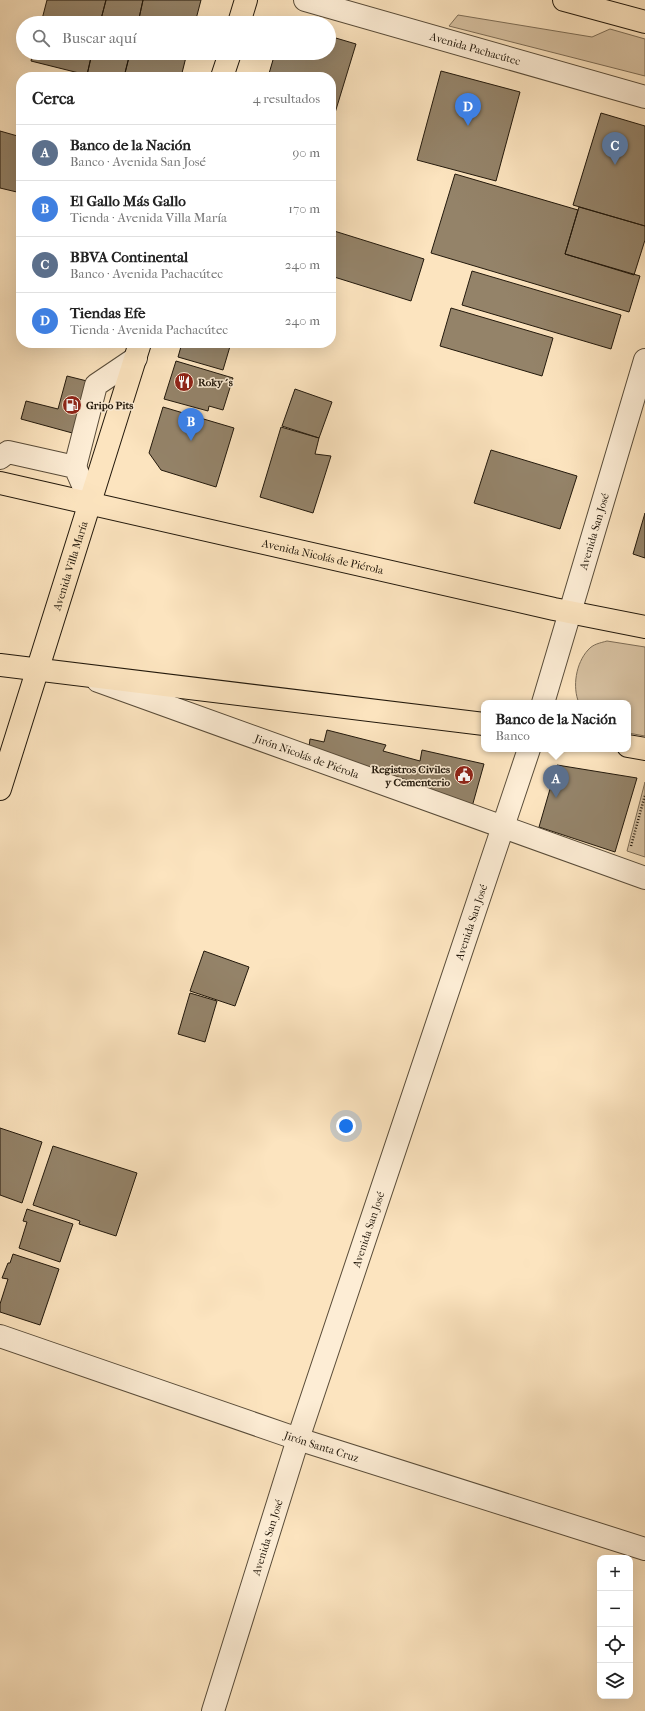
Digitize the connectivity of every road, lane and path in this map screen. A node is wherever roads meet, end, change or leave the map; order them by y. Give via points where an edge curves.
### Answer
1 (246, 0) edge
2 (305, 0) edge
3 (564, 0) edge
4 (241, 16) edge
5 (645, 22) edge
6 (228, 60) edge
7 (224, 72) edge
8 (645, 97) edge
9 (138, 350) edge
10 (645, 360) edge
11 (0, 458) edge
12 (75, 467) junction
13 (0, 483) edge
14 (91, 503) junction
15 (570, 612) junction
16 (645, 627) edge
17 (0, 665) edge
18 (37, 670) junction
19 (82, 676) junction
20 (544, 700) edge
21 (481, 724) edge
22 (631, 747) edge
23 (645, 749) edge
24 (528, 752) edge
25 (0, 790) edge
26 (645, 795) edge
27 (503, 827) junction
28 (630, 849) dead end
29 (645, 878) edge
30 (0, 1336) edge
31 (298, 1439) junction
32 (645, 1549) edge
33 (213, 1711) edge

1 - 4 main road
2 - 8 street, Avenida Pachacútec
3 - 5 main road
6 - 7 main road
9 - 12 street via 96,385
9 - 14 main road, Avenida Villa María
10 - 15 street, Avenida San José
11 - 12 street via 8,452
12 - 14 street
13 - 14 main road, Avenida Nicolás de Piérola
14 - 15 main road, Avenida Nicolás de Piérola
14 - 18 main road, Avenida Villa María
15 - 16 main road, Avenida Nicolás de Piérola
15 - 20 street, Avenida San José
17 - 18 main road
18 - 19 main road
18 - 25 main road, Avenida Villa María
19 - 21 main road
19 - 27 street, Jirón Nicolás de Piérola
22 - 23 main road
24 - 27 street, Avenida San José
26 - 28 path
27 - 29 street, Jirón Nicolás de Piérola
27 - 31 street, Avenida San José
30 - 31 street, Jirón Santa Cruz
31 - 32 street, Jirón Santa Cruz
31 - 33 street, Avenida San José

